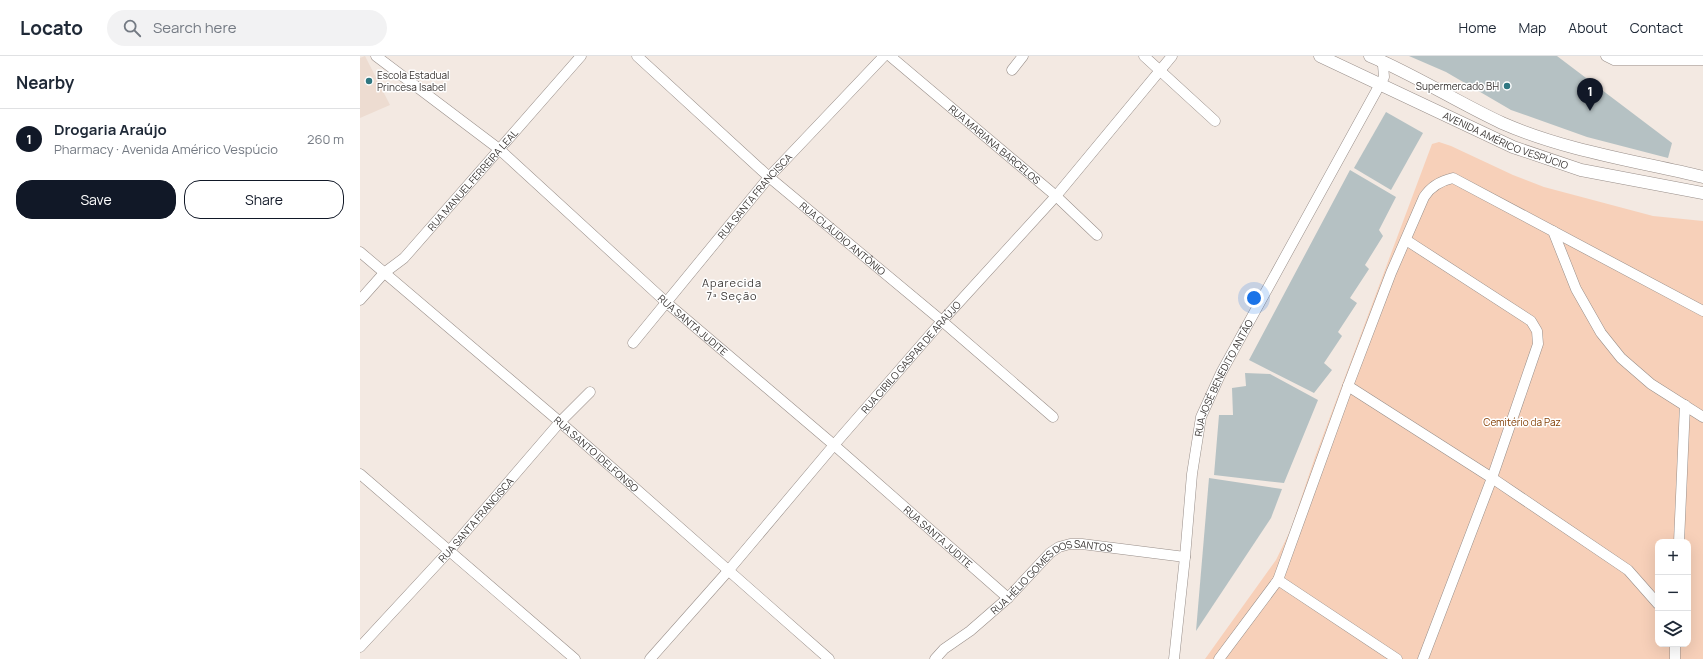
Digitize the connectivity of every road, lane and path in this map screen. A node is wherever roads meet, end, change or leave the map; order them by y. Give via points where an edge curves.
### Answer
1 (376, 56) edge
2 (581, 56) edge
3 (637, 56) edge
4 (884, 56) edge
5 (890, 56) edge
6 (1023, 56) edge
7 (1144, 56) edge
8 (1172, 56) edge
9 (1320, 56) edge
10 (1606, 56) edge
11 (1375, 58) edge
12 (1703, 60) edge
13 (1160, 69) junction
14 (1012, 70) dead end
15 (1380, 84) junction
16 (1215, 121) dead end
17 (499, 149) junction
18 (769, 177) junction
19 (1703, 178) edge
20 (1703, 193) edge
21 (1056, 196) junction
22 (1553, 231) junction
23 (1097, 235) dead end
24 (1406, 240) junction
25 (360, 252) edge
26 (384, 272) junction
27 (360, 300) edge
28 (667, 303) junction
29 (1703, 312) edge
30 (942, 321) junction
31 (633, 343) dead end
32 (1348, 386) junction
33 (590, 392) dead end
34 (1685, 405) junction
35 (1053, 417) dead end
36 (1703, 417) edge
37 (560, 422) junction
38 (834, 444) junction
39 (360, 474) edge
40 (1492, 478) junction
41 (1679, 539) edge
42 (449, 551) junction
43 (1185, 557) junction
44 (728, 571) junction
45 (1278, 580) junction
46 (1008, 598) junction
47 (1655, 601) edge
48 (360, 647) edge
49 (1675, 647) edge
50 (575, 659) edge
51 (650, 659) edge
52 (829, 659) edge
53 (935, 659) edge
54 (1174, 659) edge
55 (1219, 659) edge
56 (1397, 659) edge
57 (1423, 659) edge
58 (1675, 659) edge

1 - 17 street, RUA SANTA JUDITE
2 - 17 street, RUA MANUEL FERREIRA LEAL
3 - 18 street, RUA CLÁUDIO ANTÔNIO
4 - 18 street, RUA SANTA FRANCISCA
5 - 21 street, RUA MARIANA BARCELOS
6 - 14 street
7 - 13 street
8 - 13 street, RUA CIRILO GASPAR DE ARAÚJO
9 - 15 main road, AVENIDA AMÉRICO VESPÚCIO
10 - 12 street via 1614,60
11 - 15 street, RUA JOSÉ BENEDITO ANTÃO via 1385,72
11 - 19 main road, AVENIDA AMÉRICO VESPÚCIO via 1502,123 1534,135 1585,152
13 - 16 street
13 - 21 street, RUA CIRILO GASPAR DE ARAÚJO
15 - 20 main road, AVENIDA AMÉRICO VESPÚCIO via 1513,147 1581,170
15 - 43 street, RUA JOSÉ BENEDITO ANTÃO via 1221,373 1201,417 1192,474
17 - 26 street, RUA MANUEL FERREIRA LEAL via 404,258
17 - 28 street, RUA SANTA JUDITE
18 - 28 street, RUA SANTA FRANCISCA
18 - 30 street, RUA CLÁUDIO ANTÔNIO
21 - 23 street, RUA MARIANA BARCELOS
21 - 30 street, RUA CIRILO GASPAR DE ARAÚJO
22 - 24 street via 1452,178 1437,184 1427,192
22 - 29 street
22 - 34 street via 1576,289 1601,333 1633,370 1650,384
24 - 32 street
24 - 40 street via 1531,321 1537,331 1538,344
25 - 26 street, RUA SANTO IDELFONSO
26 - 27 street, RUA MANUEL FERREIRA LEAL
26 - 37 street, RUA SANTO IDELFONSO
28 - 31 street, RUA SANTA FRANCISCA
28 - 38 street, RUA SANTA JUDITE
30 - 35 street, RUA CLÁUDIO ANTÔNIO
30 - 38 street, RUA CIRILO GASPAR DE ARAÚJO
32 - 40 street
32 - 45 street
33 - 37 street, RUA SANTA FRANCISCA
34 - 36 street
34 - 41 street
37 - 42 street, RUA SANTA FRANCISCA
37 - 44 street, RUA SANTO IDELFONSO
38 - 44 street, RUA CIRILO GASPAR DE ARAÚJO
38 - 46 street, RUA SANTA JUDITE
39 - 42 street
40 - 47 street via 1628,570
40 - 57 street
42 - 48 street, RUA SANTA FRANCISCA
42 - 50 street
43 - 46 street, RUA HÉLIO GOMES DOS SANTOS via 1070,544 1050,553
43 - 54 street, RUA JOSÉ BENEDITO ANTÃO
44 - 51 street, RUA CIRILO GASPAR DE ARAÚJO
44 - 52 street, RUA SANTO IDELFONSO
45 - 55 street
45 - 56 street
46 - 53 street, RUA HÉLIO GOMES DOS SANTOS
49 - 58 street

